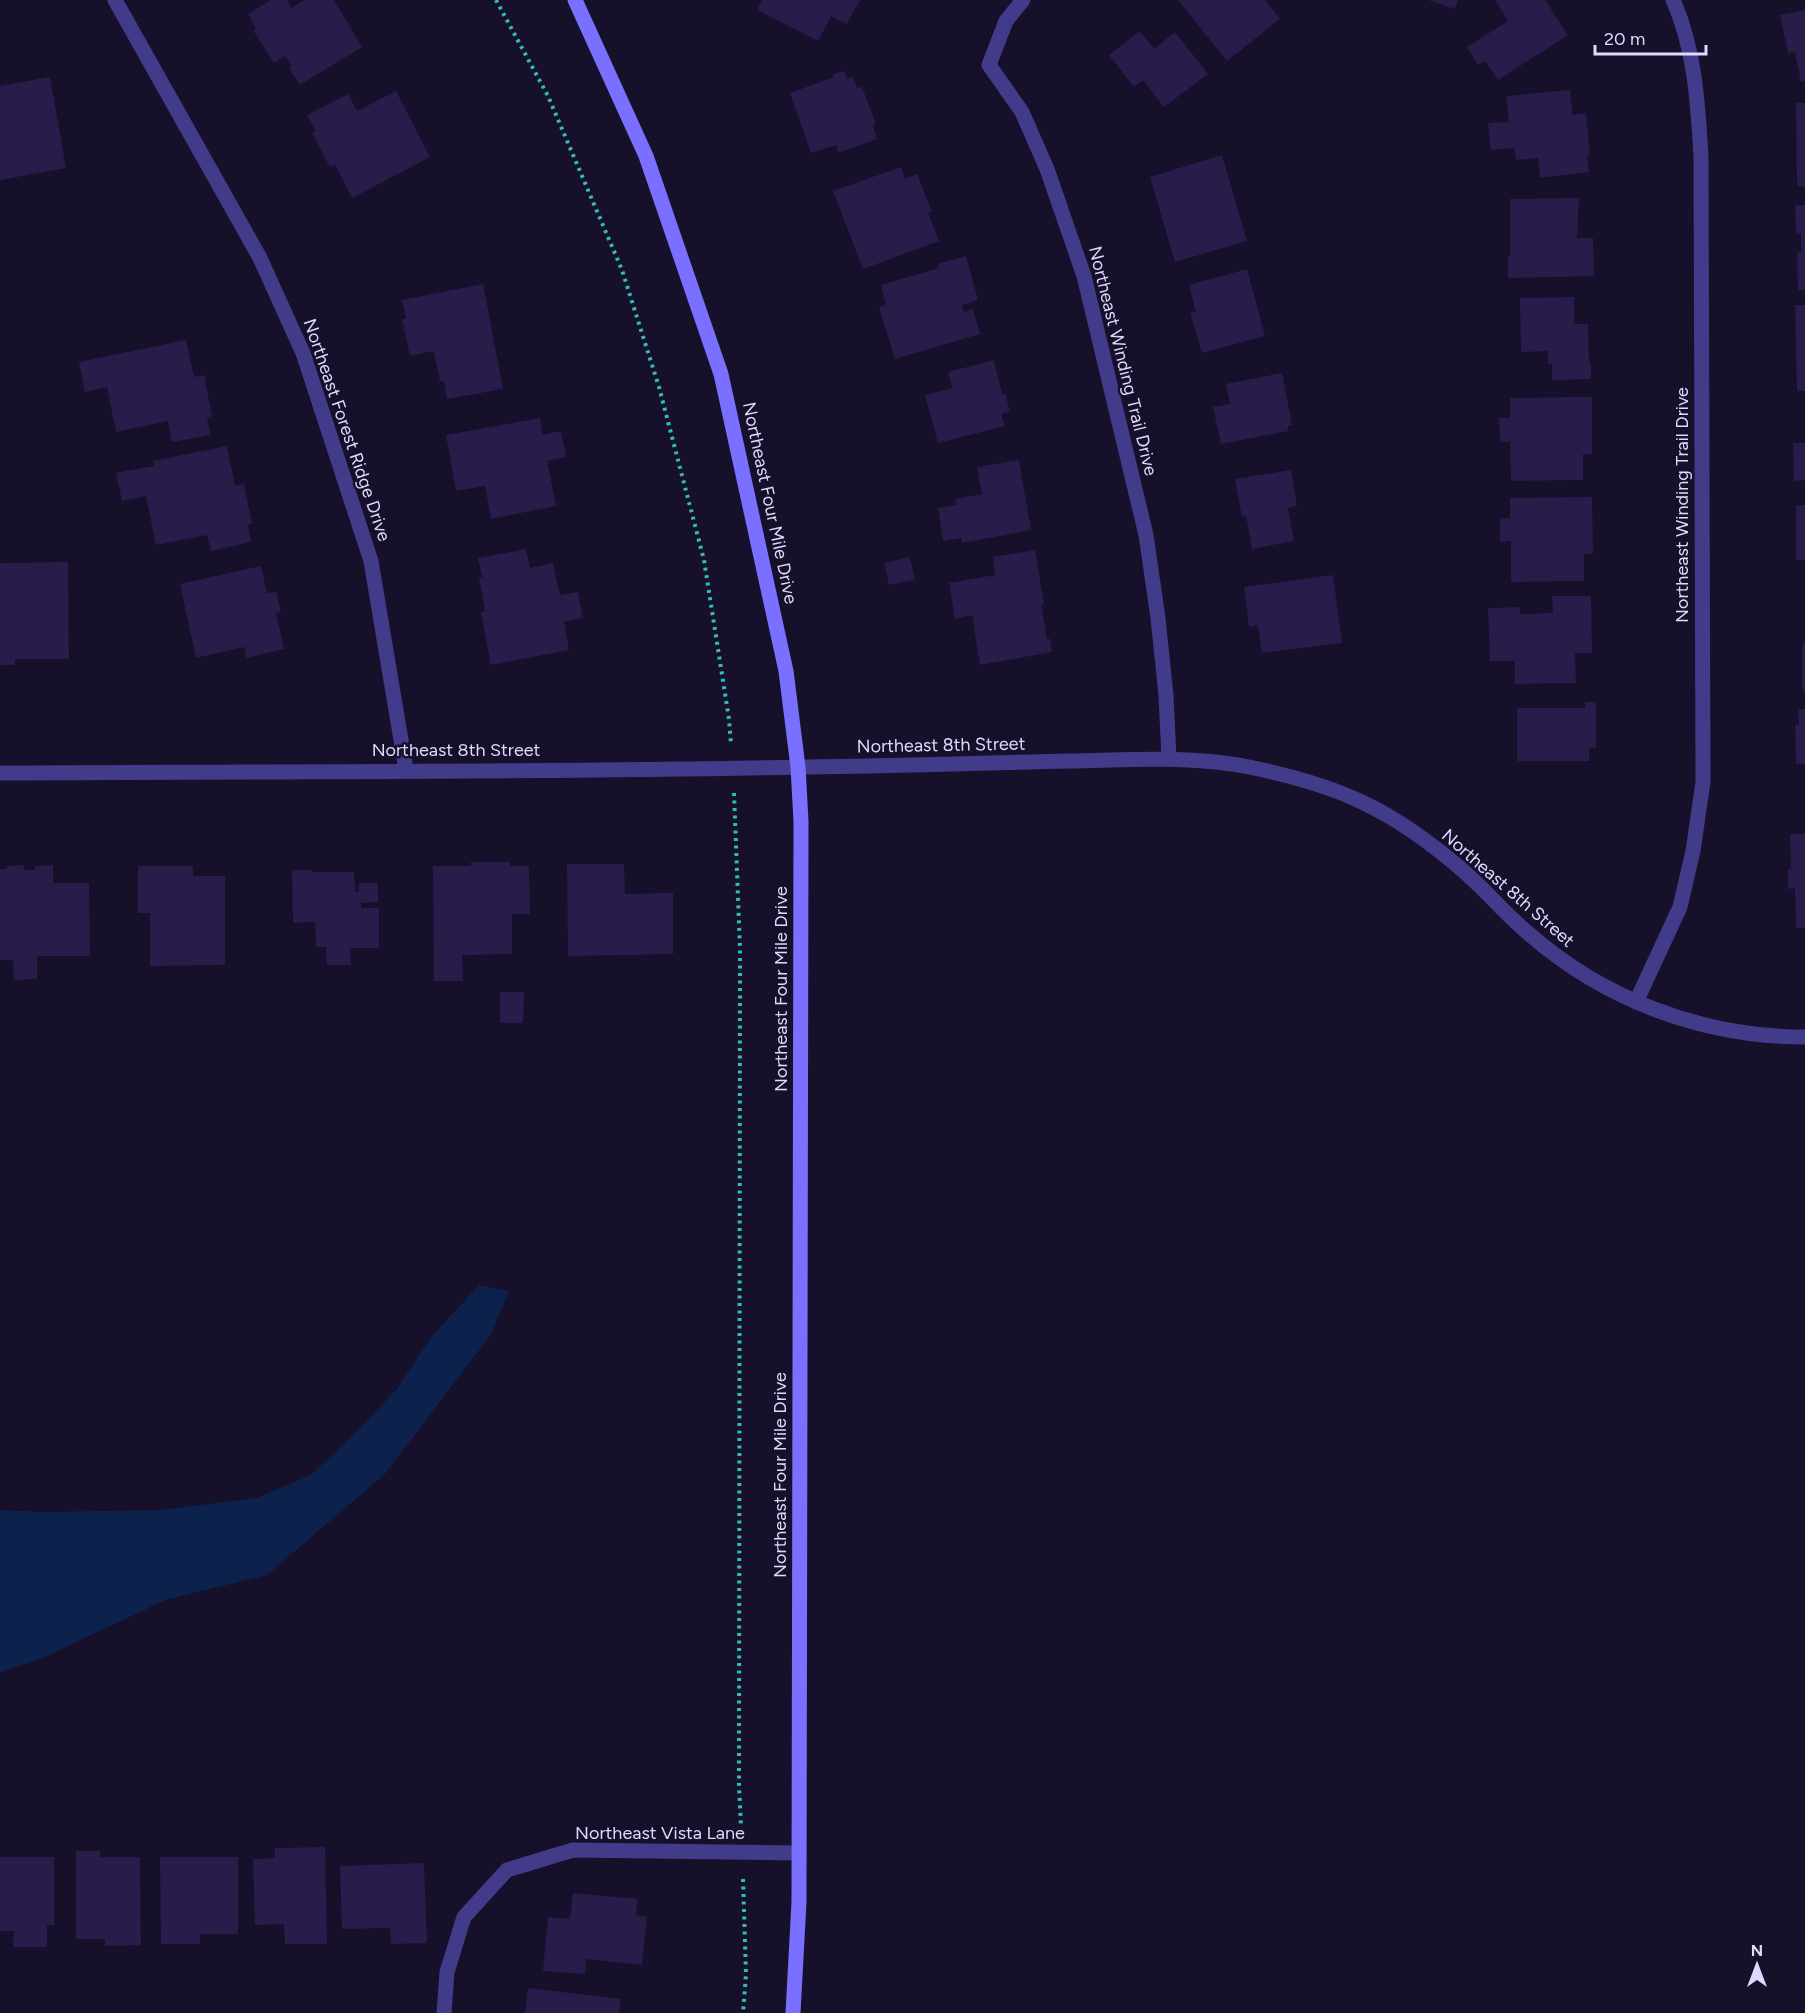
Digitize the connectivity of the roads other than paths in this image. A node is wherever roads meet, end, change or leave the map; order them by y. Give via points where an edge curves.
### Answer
1 (115, 0) edge
2 (575, 0) edge
3 (1023, 0) edge
4 (1672, 0) edge
5 (1169, 759) junction
6 (798, 767) junction
7 (406, 770) junction
8 (0, 773) edge
9 (1636, 1002) junction
10 (1805, 1037) edge
11 (799, 1853) junction
12 (444, 2013) edge
13 (793, 2013) edge

1 - 7 street, Northeast Forest Ridge Drive via 260,258 303,352 371,561
2 - 6 street, Northeast Four Mile Drive via 646,156 721,374 786,671
3 - 5 street, Northeast Winding Trail Drive via 1006,21 988,65 1022,112 1047,169 1084,276 1146,535 1161,640
4 - 9 street, Northeast Winding Trail Drive via 1683,22 1697,90 1701,157 1703,782 1680,907
5 - 6 street, Northeast 8th Street
5 - 9 street, Northeast 8th Street via 1244,766 1308,782 1365,804 1460,868 1554,956
6 - 7 street, Northeast 8th Street
6 - 11 street, Northeast Four Mile Drive
7 - 8 street, Northeast 8th Street
9 - 10 street, Northeast 8th Street via 1689,1022 1734,1032
11 - 12 street, Northeast Vista Lane via 573,1850 507,1870 464,1917 447,1972
11 - 13 street, Northeast Four Mile Drive

